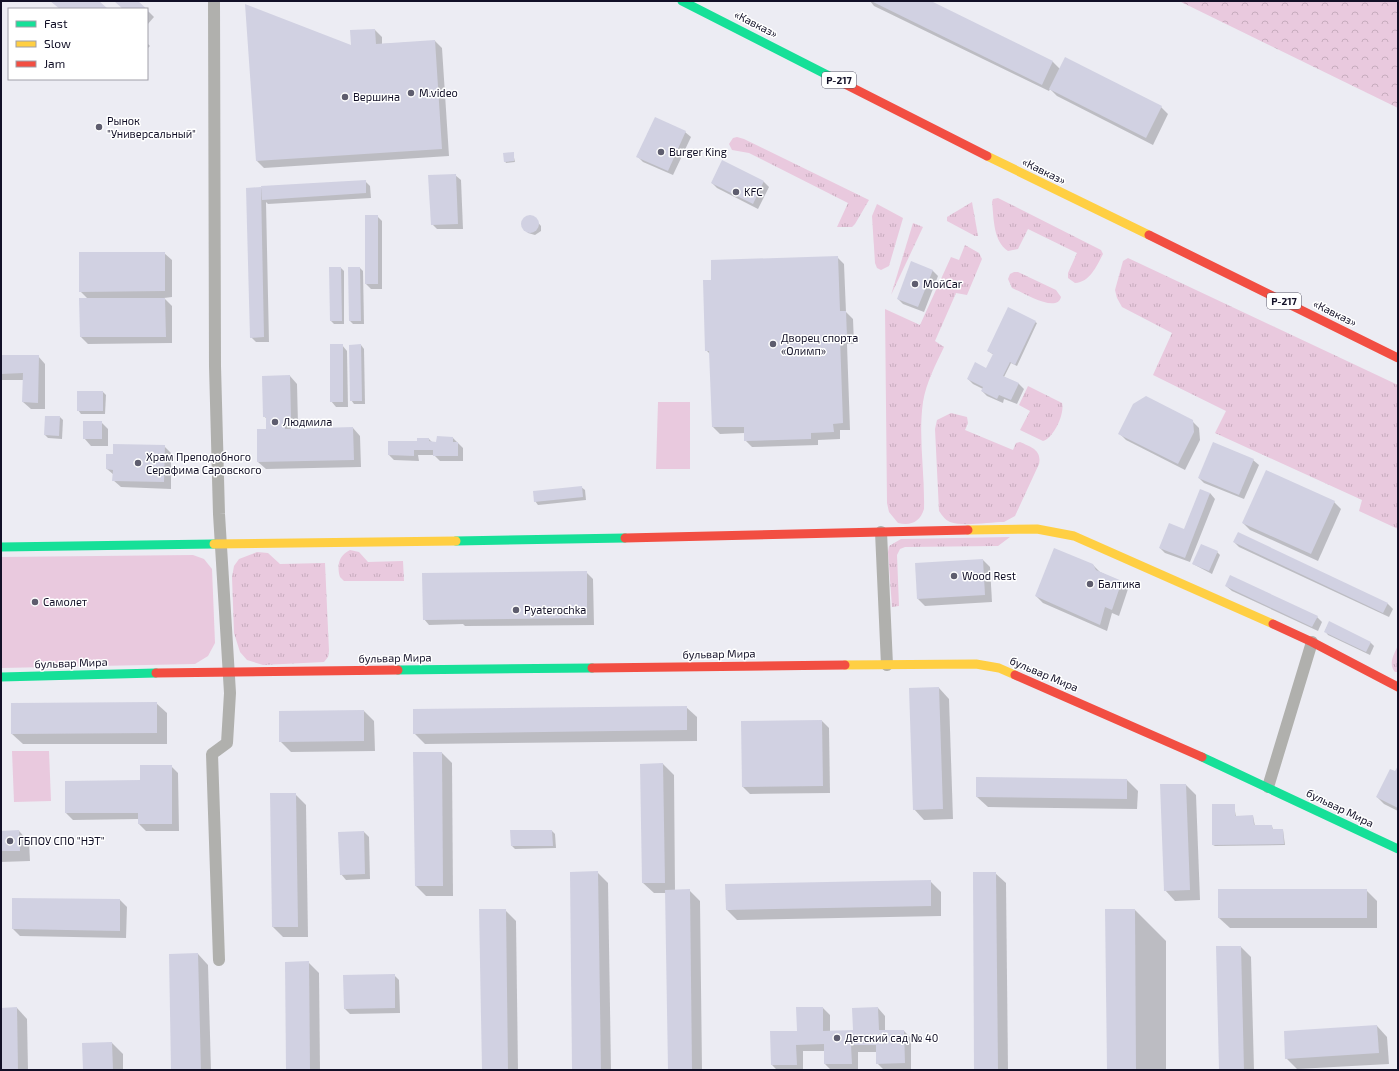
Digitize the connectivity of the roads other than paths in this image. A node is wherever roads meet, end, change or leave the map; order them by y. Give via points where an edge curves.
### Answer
1 (214, 1) edge
2 (682, 1) edge
3 (1398, 358) edge
4 (880, 532) junction
5 (221, 544) junction
6 (1, 547) edge
7 (1312, 642) junction
8 (887, 665) junction
9 (229, 671) junction
10 (1, 677) edge
11 (1398, 687) edge
12 (1268, 786) junction
13 (1398, 849) edge
14 (219, 960) dead end

1 - 5 street via 215,366
2 - 3 main road, «Кавказ» / Р-217 via 996,160
4 - 5 main road
4 - 7 main road via 1037,529 1066,533
4 - 8 street
5 - 6 main road
5 - 9 street
7 - 11 main road
7 - 12 street
8 - 9 main road, бульвар Мира
8 - 12 main road, бульвар Мира via 935,662 998,668
9 - 10 main road, бульвар Мира
9 - 14 street via 227,743 212,754
12 - 13 main road, бульвар Мира

